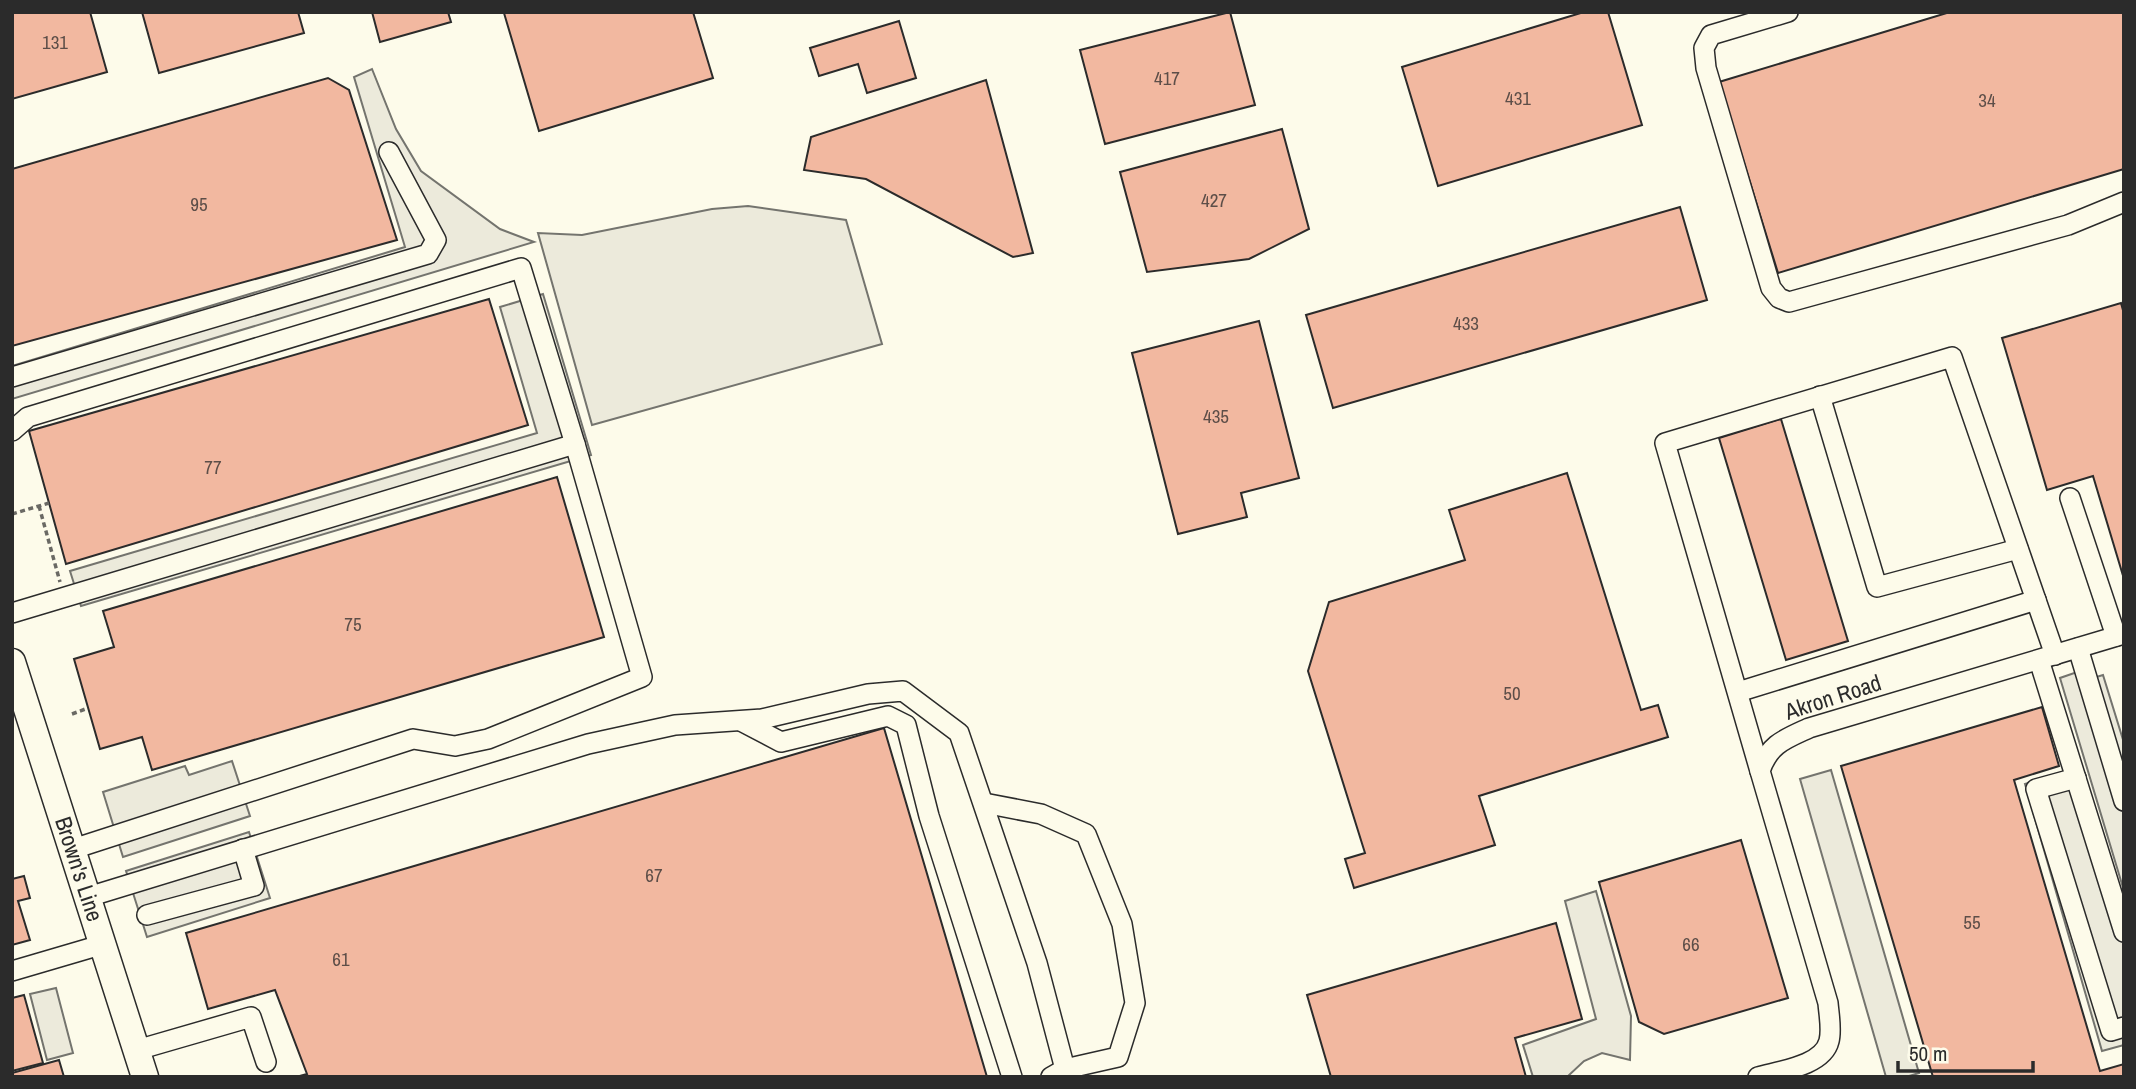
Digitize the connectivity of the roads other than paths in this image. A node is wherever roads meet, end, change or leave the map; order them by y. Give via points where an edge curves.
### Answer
1 (1788, 12) edge
2 (389, 152) dead end
3 (2124, 202) edge
4 (12, 377) edge
5 (1820, 396) junction
6 (12, 431) edge
7 (575, 444) junction
8 (2070, 498) dead end
9 (2018, 549) junction
10 (2036, 600) junction
11 (12, 612) edge
12 (2120, 635) edge
13 (2078, 648) junction
14 (2047, 658) junction
15 (13, 669) edge
16 (1738, 692) junction
17 (740, 720) junction
18 (1760, 771) junction
19 (2076, 778) junction
20 (2124, 801) edge
21 (984, 803) junction
22 (73, 849) junction
23 (243, 849) junction
24 (88, 897) junction
25 (147, 915) dead end
26 (2124, 932) edge
27 (104, 944) junction
28 (12, 971) edge
29 (2124, 1027) edge
30 (137, 1050) junction
31 (266, 1062) dead end
32 (1058, 1073) edge
33 (145, 1077) edge
34 (1012, 1077) edge
35 (1758, 1077) edge

1 - 3 street via 1711,35 1704,48 1771,288 1779,298 1789,302 1803,299 2068,225
2 - 4 street via 436,240 428,254
5 - 9 street via 1952,358
5 - 9 street via 1877,587
5 - 16 street via 1665,443
6 - 7 street via 28,417 521,268
7 - 11 street
7 - 22 street via 642,677 488,739 454,746 413,739
8 - 12 street
9 - 10 street
10 - 14 street
10 - 16 street
12 - 13 street, Akron Road
13 - 14 street, Akron Road
13 - 20 street
14 - 18 street, Akron Road via 1809,728 1777,742 1765,755
14 - 19 street
15 - 22 main road, Brown's Line
16 - 18 street
17 - 21 street via 903,691 960,733
17 - 23 street via 675,724 588,744
17 - 34 street via 781,742 888,716 906,725 929,816
18 - 35 street via 1828,1003 1830,1024 1829,1043 1815,1059
19 - 26 street
19 - 29 street via 2036,789 2111,1031
21 - 32 street via 1037,963
21 - 32 street via 1041,814 1086,834 1122,924 1135,1003 1118,1057
22 - 24 main road, Brown's Line
23 - 24 street
23 - 25 street via 254,886
24 - 27 main road, Brown's Line
27 - 28 street
27 - 30 main road, Brown's Line
30 - 31 street via 251,1017
30 - 33 main road, Brown's Line

